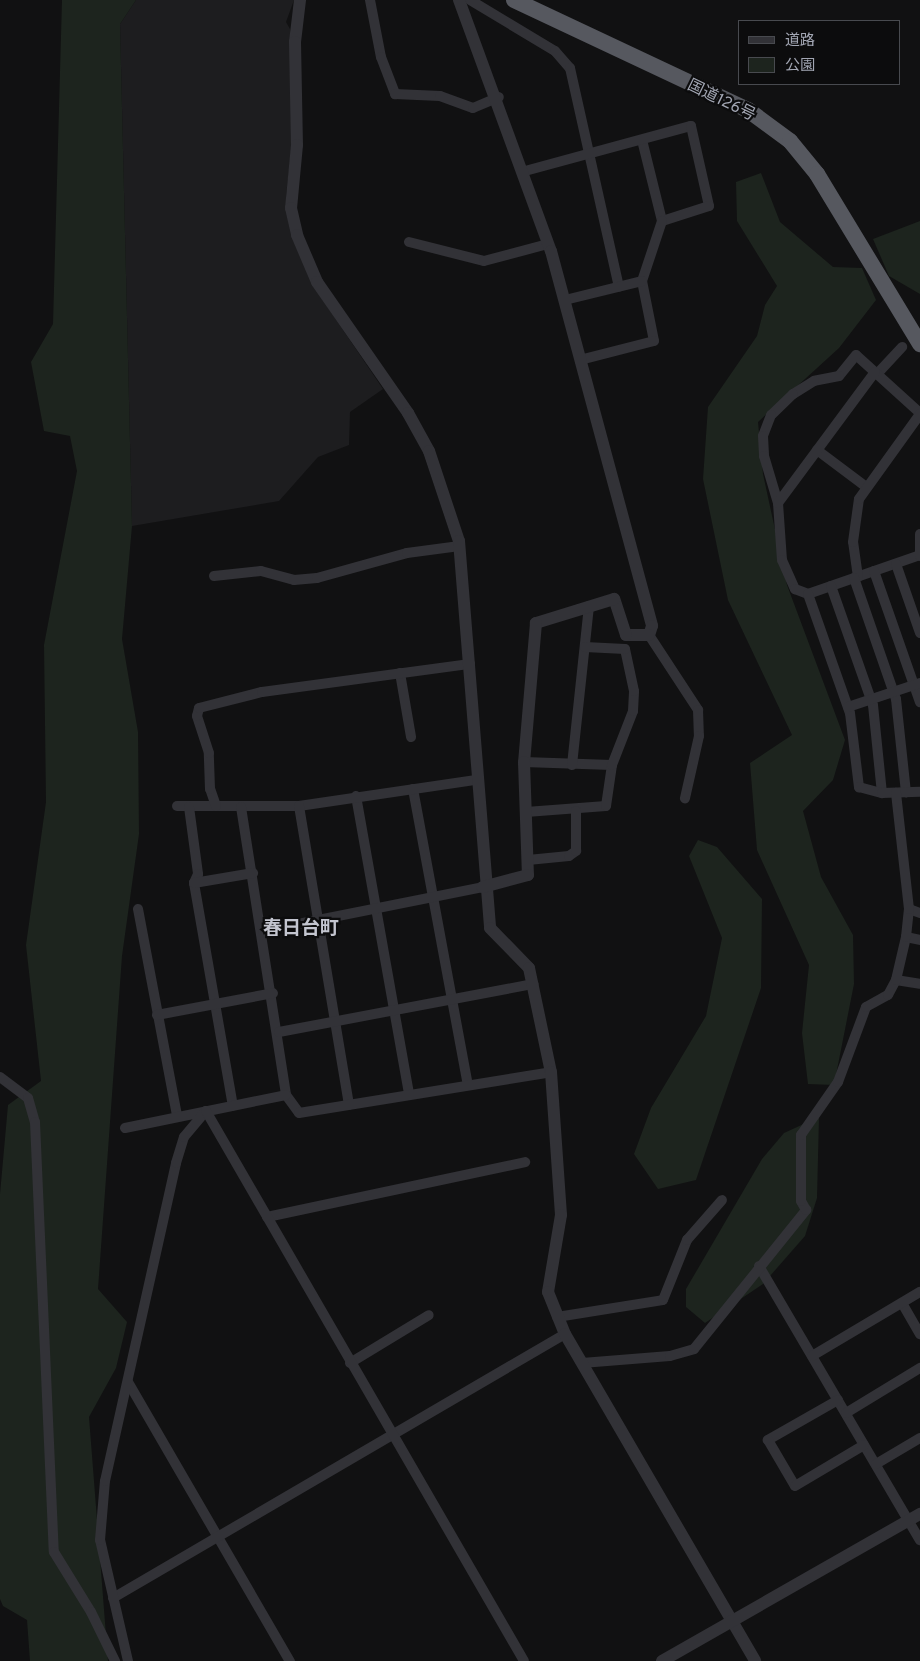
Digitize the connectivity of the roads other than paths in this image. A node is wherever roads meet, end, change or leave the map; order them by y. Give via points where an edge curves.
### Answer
1 (300, 0) edge
2 (370, 0) edge
3 (460, 0) edge
4 (470, 0) edge
5 (514, 0) edge
6 (498, 97) junction
7 (642, 140) junction
8 (590, 155) junction
9 (525, 171) junction
10 (662, 221) junction
11 (409, 242) dead end
12 (548, 244) junction
13 (642, 281) junction
14 (619, 287) junction
15 (565, 300) junction
16 (920, 344) edge
17 (902, 347) dead end
18 (580, 360) junction
19 (876, 373) junction
20 (920, 414) edge
21 (817, 450) junction
22 (865, 486) junction
23 (778, 503) junction
24 (920, 534) edge
25 (460, 546) junction
26 (920, 556) edge
27 (896, 564) junction
28 (874, 571) junction
29 (214, 576) dead end
30 (856, 578) junction
31 (831, 586) junction
32 (808, 594) junction
33 (589, 606) junction
34 (920, 633) edge
35 (648, 635) junction
36 (585, 647) junction
37 (470, 664) junction
38 (400, 673) junction
39 (918, 683) edge
40 (892, 691) junction
41 (870, 699) junction
42 (920, 702) edge
43 (848, 707) junction
44 (411, 737) dead end
45 (524, 762) junction
46 (572, 764) junction
47 (612, 765) junction
48 (476, 780) junction
49 (413, 790) junction
50 (901, 792) junction
51 (920, 792) edge
52 (882, 793) junction
53 (356, 796) junction
54 (685, 798) dead end
55 (177, 806) dead end
56 (216, 806) junction
57 (299, 806) junction
58 (189, 807) junction
59 (241, 807) junction
60 (576, 811) junction
61 (526, 812) junction
62 (528, 860) junction
63 (253, 873) junction
64 (194, 883) junction
65 (483, 887) junction
66 (435, 897) junction
67 (376, 908) junction
68 (138, 909) dead end
69 (909, 909) junction
70 (920, 912) edge
71 (320, 919) junction
72 (263, 930) junction
73 (906, 937) junction
74 (920, 940) edge
75 (896, 980) junction
76 (534, 984) junction
77 (920, 984) edge
78 (273, 993) junction
79 (453, 1000) junction
80 (216, 1004) junction
81 (393, 1010) junction
82 (157, 1015) junction
83 (338, 1021) junction
84 (279, 1032) junction
85 (551, 1072) junction
86 (0, 1077) edge
87 (468, 1085) junction
88 (409, 1094) junction
89 (286, 1095) junction
90 (349, 1104) junction
91 (233, 1106) junction
92 (206, 1112) junction
93 (177, 1116) junction
94 (125, 1128) dead end
95 (525, 1162) dead end
96 (722, 1200) dead end
97 (267, 1217) junction
98 (759, 1266) junction
99 (920, 1292) edge
100 (902, 1303) junction
101 (429, 1314) dead end
102 (557, 1317) junction
103 (565, 1334) junction
104 (920, 1334) edge
105 (812, 1356) junction
106 (350, 1363) junction
107 (582, 1363) junction
108 (920, 1368) edge
109 (128, 1382) junction
110 (838, 1400) junction
111 (846, 1413) junction
112 (393, 1436) junction
113 (920, 1438) edge
114 (864, 1445) junction
115 (876, 1464) junction
116 (914, 1517) edge
117 (219, 1537) junction
118 (920, 1540) edge
119 (113, 1598) junction
120 (732, 1620) junction
121 (115, 1661) edge
122 (128, 1661) edge
123 (290, 1661) edge
124 (524, 1661) edge
125 (662, 1661) edge
126 (756, 1661) edge

1 - 25 street via 295,42 298,145 291,208 297,235 316,282 408,413 429,451
2 - 6 street via 381,58 395,94 440,96 472,108
3 - 6 street
4 - 8 street via 555,51 570,68
5 - 16 highway, 国道126号 via 748,110 790,141 817,174
6 - 9 street
7 - 8 street
7 - 10 street
7 - 10 street via 691,126 708,206
8 - 9 street
8 - 14 street
9 - 12 street
10 - 13 street
11 - 12 street via 484,261
12 - 15 street
13 - 14 street
13 - 18 street via 654,341
14 - 15 street
15 - 18 street
17 - 19 street
18 - 35 street via 652,626
19 - 20 street
19 - 21 street
19 - 23 street via 856,355 839,376 814,381 771,415 765,425 764,456
20 - 22 street
21 - 22 street
21 - 23 street
22 - 30 street via 855,520
23 - 32 street via 782,560 795,589
24 - 26 street
25 - 29 street via 407,553 317,578 294,580 261,571
25 - 37 street
26 - 27 street
27 - 28 street
27 - 34 street
28 - 30 street
28 - 39 street
30 - 31 street
30 - 40 street
31 - 32 street
31 - 41 street
32 - 43 street
33 - 35 street via 614,599 626,635
33 - 36 street
33 - 45 street via 536,623
35 - 54 street via 698,710 699,736
36 - 46 street
36 - 47 street via 625,649 633,711
37 - 38 street
37 - 48 street
38 - 44 street
38 - 56 street via 262,692 199,708 197,716 209,753 210,789
39 - 40 street
39 - 42 street
40 - 41 street
40 - 50 street
41 - 43 street
41 - 52 street
43 - 52 street via 859,787
45 - 46 street
45 - 61 street
46 - 47 street
47 - 60 street via 606,806
48 - 49 street
48 - 65 street
49 - 53 street
49 - 66 street
50 - 51 street
50 - 52 street
50 - 69 street
53 - 57 street
53 - 67 street
55 - 58 street
56 - 58 street
56 - 59 street
57 - 59 street
57 - 71 street
58 - 64 street via 198,874
59 - 63 street
60 - 61 street
60 - 62 street via 576,851 569,856
61 - 62 street
62 - 65 street via 528,874
63 - 64 street
63 - 72 street
64 - 80 street
65 - 66 street
65 - 76 street via 490,928 520,956
66 - 67 street
66 - 79 street
67 - 71 street
67 - 81 street
68 - 82 street
69 - 70 street
69 - 73 street
71 - 72 street
71 - 83 street
72 - 78 street
73 - 74 street
73 - 75 street
75 - 77 street
75 - 98 street via 888,995 866,1007 838,1082 801,1135 801,1201 806,1210
76 - 79 street
76 - 85 street
78 - 80 street
78 - 84 street
79 - 81 street
79 - 87 street
80 - 82 street
80 - 91 street
81 - 83 street
81 - 88 street
82 - 93 street
83 - 84 street
83 - 90 street
84 - 89 street
85 - 87 street
85 - 102 street via 561,1215 548,1292
86 - 121 street via 28,1098 35,1122 54,1552 91,1612
87 - 88 street
88 - 90 street
89 - 90 street via 299,1114
89 - 91 street
91 - 92 street
92 - 93 street
92 - 97 street
92 - 109 street via 184,1137 178,1155
93 - 94 street
95 - 97 street
96 - 102 street via 687,1240 663,1300
97 - 106 street
98 - 105 street
98 - 107 street via 694,1349 670,1356
99 - 100 street
100 - 104 street
100 - 105 street
101 - 106 street
102 - 103 street
103 - 107 street
103 - 112 street
105 - 110 street
106 - 112 street
107 - 120 street
108 - 111 street
109 - 117 street
109 - 119 street via 105,1481 100,1540
110 - 111 street
110 - 114 street via 768,1440 795,1486
111 - 114 street
112 - 117 street
112 - 124 street
113 - 115 street
114 - 115 street
115 - 116 street
116 - 118 street
116 - 120 street
117 - 119 street
117 - 123 street
119 - 122 street
120 - 125 street
120 - 126 street

